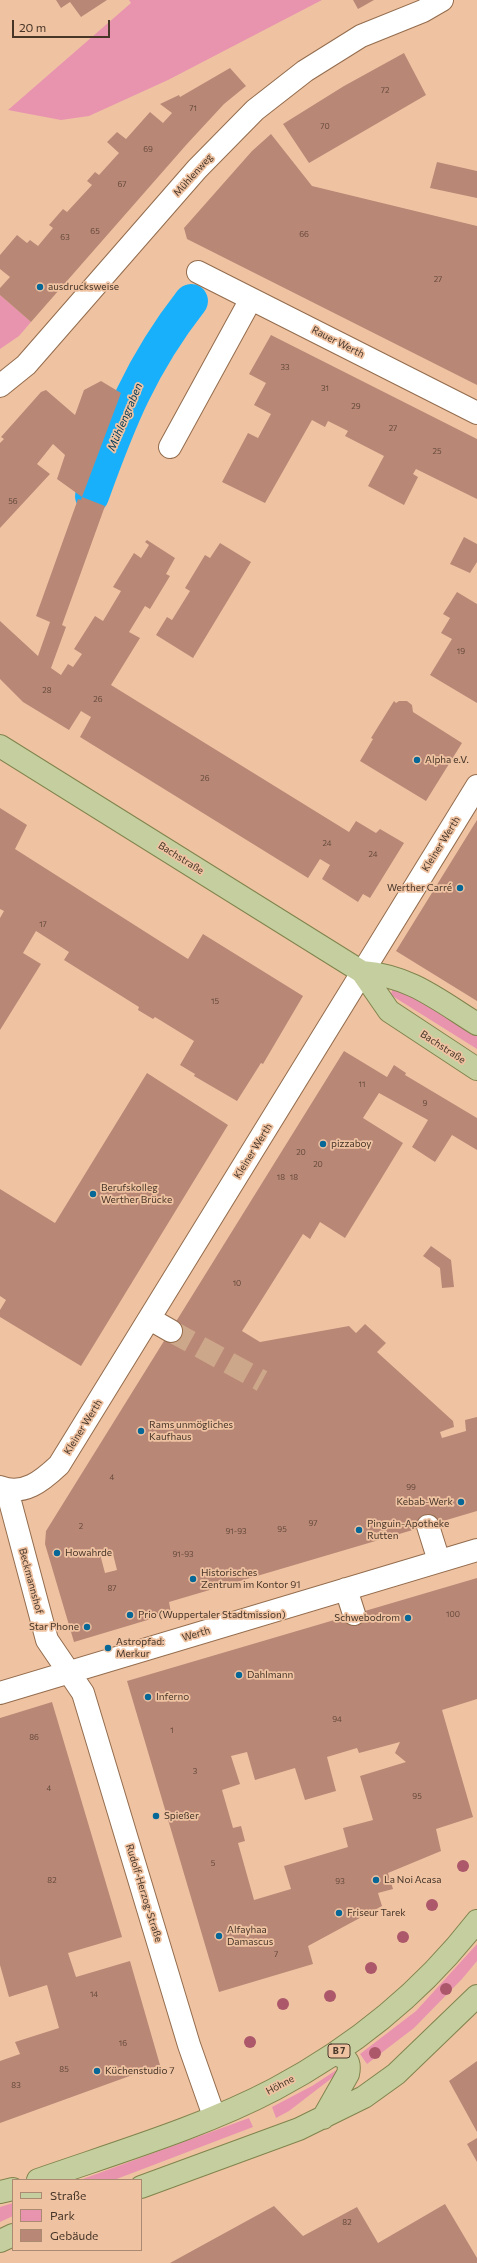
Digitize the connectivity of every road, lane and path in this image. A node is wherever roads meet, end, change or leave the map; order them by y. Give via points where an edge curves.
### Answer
1 (442, 0) edge
2 (198, 272) dead end
3 (251, 299) junction
4 (0, 386) edge
5 (477, 412) edge
6 (170, 447) dead end
7 (0, 746) edge
8 (477, 786) edge
9 (362, 972) junction
10 (477, 1024) edge
11 (477, 1069) edge
12 (150, 1319) junction
13 (171, 1331) tunnel mouth
14 (3, 1489) edge
15 (428, 1526) dead end
16 (477, 1550) edge
17 (439, 1561) junction
18 (346, 1589) junction
19 (354, 1614) dead end
20 (70, 1672) junction
21 (0, 1693) edge
22 (477, 1921) edge
23 (477, 1996) edge
24 (334, 2054) junction
25 (214, 2116) junction
26 (323, 2118) junction
27 (41, 2179) edge
28 (142, 2187) edge
29 (12, 2189) edge
30 (0, 2192) edge
31 (12, 2235) edge
32 (0, 2241) edge

1 - 4 street, Mühlenweg via 423,11 361,36 305,71 255,110 197,169 26,364
2 - 3 street, Rauer Werth
3 - 5 street, Rauer Werth
3 - 6 street
7 - 9 main road, Bachstraße
8 - 9 street, Kleiner Werth
9 - 10 main road, Bachstraße via 385,974 416,986
9 - 11 main road, Bachstraße via 389,1011
9 - 12 street, Kleiner Werth
12 - 13 street
12 - 14 street, Kleiner Werth via 59,1465 41,1482 22,1490
14 - 20 street, Beckmannshof via 46,1640
15 - 17 street
16 - 17 street, Werth
17 - 18 street, Werth
18 - 19 street
18 - 20 street, Werth
20 - 21 street, Werth
20 - 25 street, Rudolf-Herzog-Straße via 83,1693 94,1726 189,2045
22 - 24 main road, Höhne / B 7 via 445,1960 417,1988 389,2014
23 - 26 main road via 396,2074 364,2097
24 - 25 main road, Höhne / B 7 via 274,2090
24 - 26 main road via 344,2056 350,2067
25 - 27 main road, Höhne / B 7
26 - 28 main road
29 - 30 main road
31 - 32 main road

